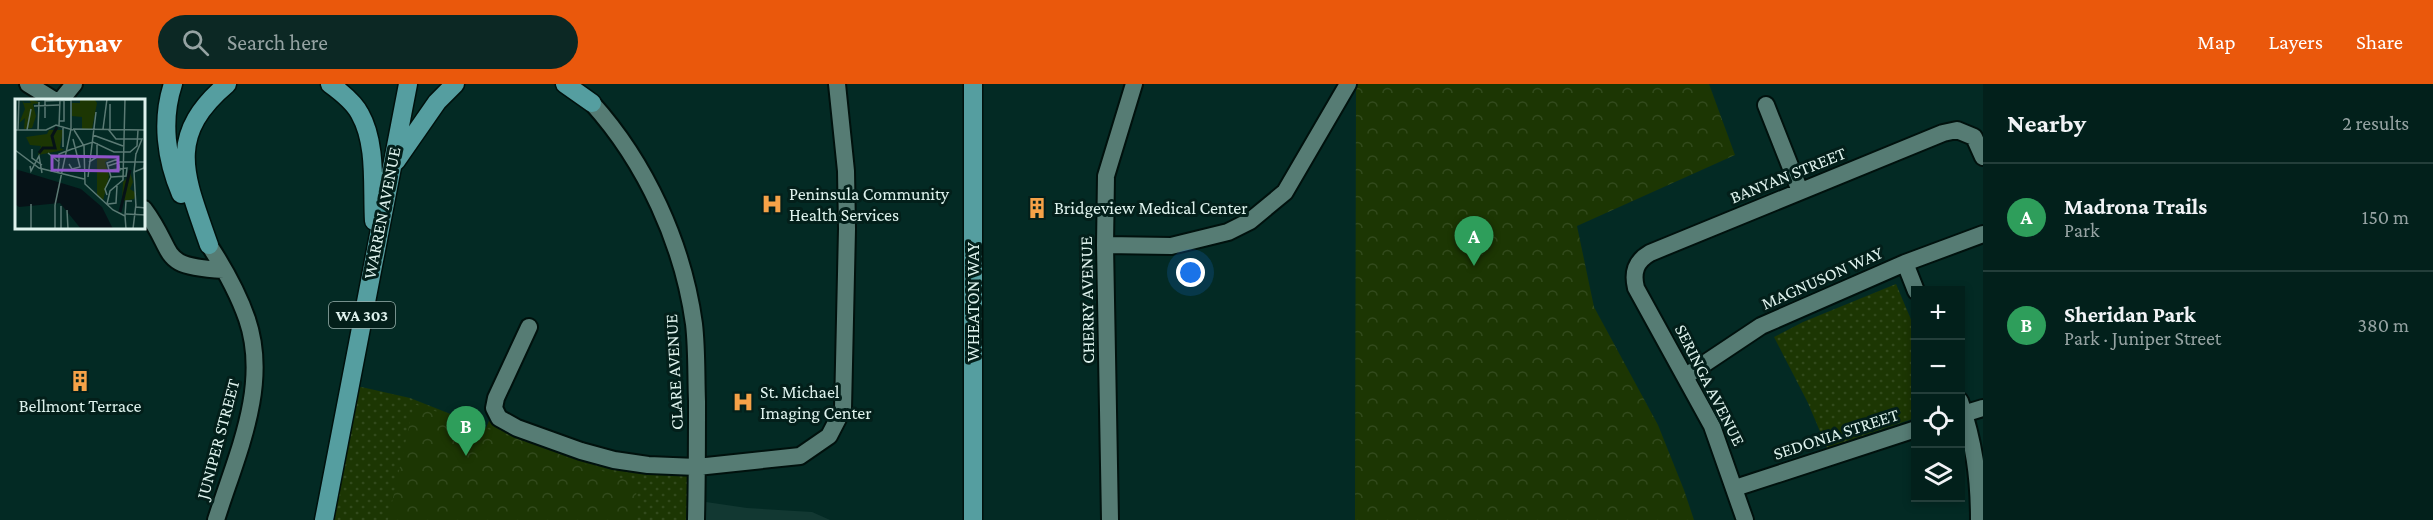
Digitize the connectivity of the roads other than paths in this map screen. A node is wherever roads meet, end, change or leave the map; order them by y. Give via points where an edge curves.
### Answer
1 (28, 84) edge
2 (74, 84) edge
3 (173, 84) edge
4 (227, 84) edge
5 (408, 84) edge
6 (420, 84) edge
7 (455, 84) edge
8 (565, 84) edge
9 (573, 84) edge
10 (837, 84) edge
11 (973, 84) edge
12 (1134, 84) edge
13 (1348, 84) edge
14 (337, 88) edge
15 (52, 99) edge
16 (62, 99) edge
17 (592, 104) junction
18 (1766, 105) dead end
19 (1983, 157) edge
20 (391, 168) junction
21 (1800, 191) junction
22 (146, 213) edge
23 (1983, 234) edge
24 (1105, 244) junction
25 (209, 245) junction
26 (376, 245) junction
27 (1905, 263) junction
28 (224, 270) junction
29 (1635, 271) joint
30 (1914, 286) edge
31 (529, 327) dead end
32 (1686, 376) junction
33 (1983, 408) edge
34 (1965, 410) edge
35 (1965, 418) edge
36 (1911, 431) edge
37 (697, 467) junction
38 (1735, 488) junction
39 (216, 520) edge
40 (324, 520) edge
41 (696, 520) edge
42 (973, 520) edge
43 (1110, 520) edge
44 (1745, 520) edge
45 (1979, 520) edge

1 - 15 street
2 - 16 street
3 - 25 main road via 166,131 171,163 189,212
4 - 25 main road via 197,115 185,156 190,188
5 - 20 main road, WARREN AVENUE / WA 303
6 - 20 main road
7 - 20 main road via 437,102
8 - 17 main road
9 - 17 main road
10 - 37 street via 846,171 843,409 829,436 800,456
11 - 42 main road, WHEATON WAY
12 - 24 street, CHERRY AVENUE via 1106,176
13 - 24 street via 1285,192 1250,221 1228,232 1171,246
14 - 26 main road via 360,114 371,151
17 - 37 street, CLARE AVENUE via 620,137 652,192 686,285 696,346
18 - 21 street
19 - 21 street, BANYAN STREET via 1974,137 1957,130
20 - 26 main road, WARREN AVENUE / WA 303
21 - 29 street, BANYAN STREET via 1650,253 1642,257
22 - 28 street via 170,257 178,263
23 - 27 street, MAGNUSON WAY
24 - 43 street, CHERRY AVENUE
25 - 28 street, JUNIPER STREET
26 - 40 main road, WARREN AVENUE / WA 303
27 - 30 street
27 - 32 street, MAGNUSON WAY via 1761,326
28 - 39 street, JUNIPER STREET via 247,320 256,372 246,423
29 - 32 street, SERINGA AVENUE via 1636,288
31 - 37 street via 496,398 494,408 499,418 614,460
32 - 38 street, SERINGA AVENUE via 1712,426
33 - 34 street
35 - 45 street via 1979,481
36 - 38 street, SEDONIA STREET
37 - 41 street, CLARE AVENUE
38 - 44 street, SERINGA AVENUE

